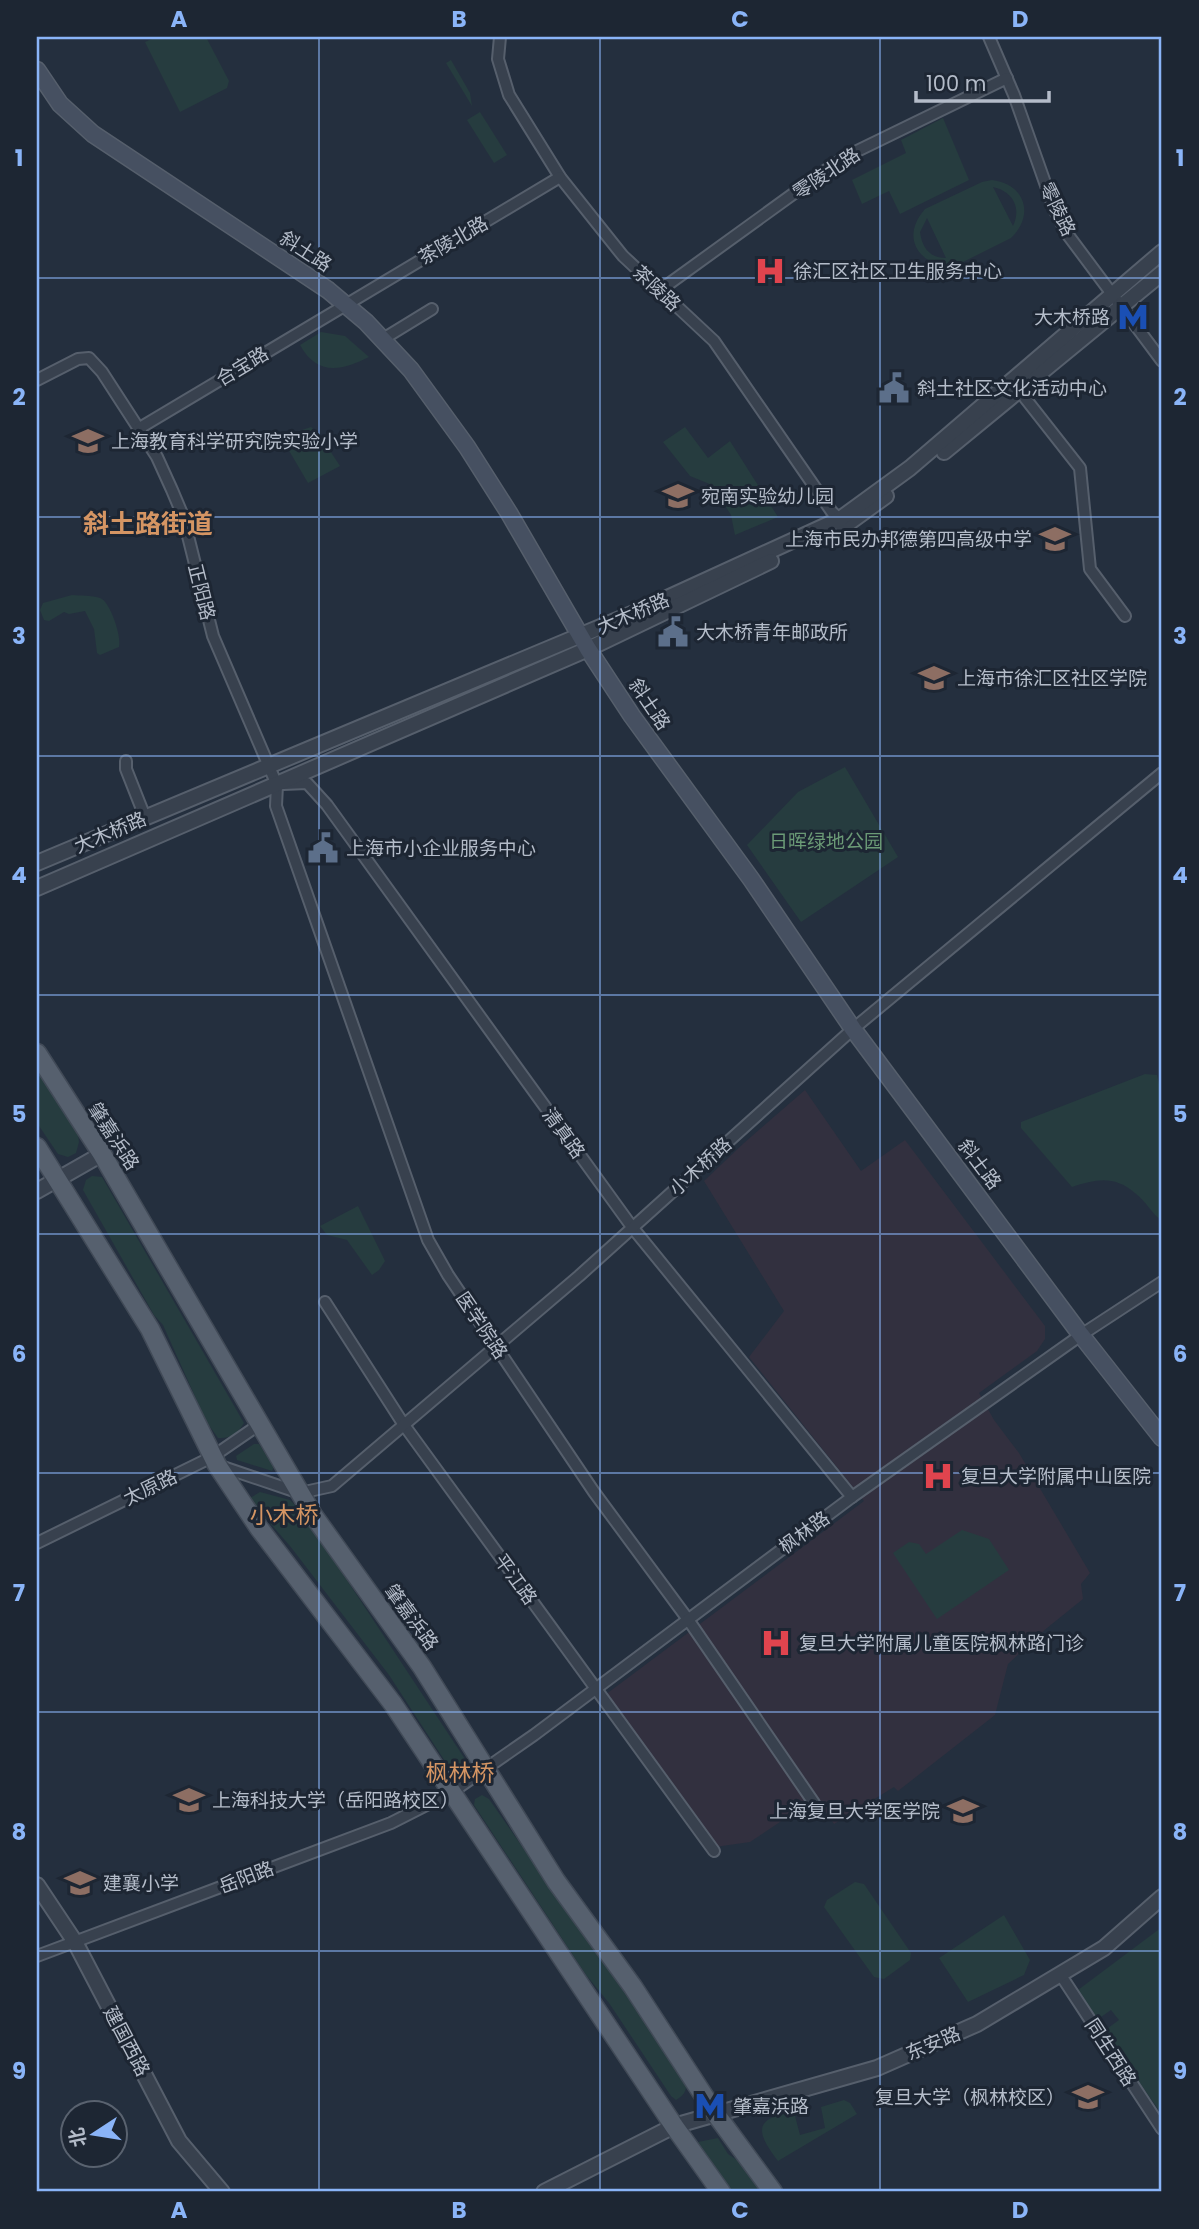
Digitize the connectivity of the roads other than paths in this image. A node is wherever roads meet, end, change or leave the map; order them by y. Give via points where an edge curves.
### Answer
1 (500, 37) edge
2 (989, 37) edge
3 (37, 69) edge
4 (1007, 78) junction
5 (560, 177) junction
6 (1162, 252) edge
7 (1162, 273) edge
8 (659, 291) junction
9 (1112, 294) junction
10 (345, 304) junction
11 (1122, 307) junction
12 (432, 309) dead end
13 (383, 339) junction
14 (1162, 361) edge
15 (37, 380) edge
16 (1025, 398) dead end
17 (138, 429) junction
18 (843, 522) junction
19 (1125, 616) dead end
20 (584, 642) junction
21 (127, 761) dead end
22 (269, 764) junction
23 (1162, 773) edge
24 (277, 785) junction
25 (145, 817) junction
26 (37, 863) edge
27 (37, 888) edge
28 (853, 1029) junction
29 (37, 1053) edge
30 (37, 1147) edge
31 (102, 1154) junction
32 (57, 1180) junction
33 (37, 1191) edge
34 (632, 1227) junction
35 (1162, 1282) edge
36 (325, 1302) dead end
37 (1081, 1335) junction
38 (496, 1346) junction
39 (260, 1424) junction
40 (404, 1424) junction
41 (1162, 1438) edge
42 (215, 1461) junction
43 (300, 1493) junction
44 (852, 1497) junction
45 (37, 1543) edge
46 (687, 1618) junction
47 (596, 1688) junction
48 (487, 1768) junction
49 (453, 1792) junction
50 (814, 1803) dead end
51 (714, 1851) dead end
52 (37, 1885) edge
53 (1162, 1897) edge
54 (75, 1942) junction
55 (37, 1956) edge
56 (1060, 1974) junction
57 (715, 2113) junction
58 (674, 2126) junction
59 (1162, 2129) edge
60 (222, 2192) edge
61 (544, 2192) edge
62 (722, 2192) edge
63 (773, 2192) edge

1 - 5 street, 茶陵路 via 498,59 509,95
2 - 4 street, 零陵路
3 - 10 main road, 斜土路 via 60,104 93,134
4 - 8 street, 零陵北路 via 845,158
4 - 9 street, 零陵路 via 1055,211
5 - 8 street, 茶陵路 via 623,256
5 - 10 street, 茶陵北路 via 478,232
6 - 9 street, 大木桥路
7 - 11 street, 大木桥路
8 - 18 street, 茶陵路 via 714,341
9 - 11 street, 零陵路
9 - 18 street, 大木桥路
10 - 13 main road, 斜土路
10 - 17 street, 合宝路
11 - 14 street, 零陵路
11 - 18 street, 大木桥路 via 915,475
12 - 13 street
13 - 20 main road, 斜土路 via 467,447
15 - 17 street, 正阳路 via 61,366 89,358
16 - 19 street via 1080,468 1090,569
17 - 22 street, 正阳路 via 157,457 183,516 213,636
18 - 20 street, 大木桥路 via 641,610
20 - 22 street, 大木桥路
20 - 24 street, 大木桥路
20 - 28 main road, 斜土路
21 - 25 street
22 - 24 street, 正阳路
22 - 25 street, 大木桥路
23 - 28 street, 小木桥路
24 - 27 street, 大木桥路
24 - 34 street, 清真路 via 307,783 327,805
24 - 38 street, 医学院路 via 275,806 428,1240
25 - 26 street, 大木桥路
28 - 34 street, 小木桥路
28 - 37 main road, 斜土路
29 - 31 main road, 肇嘉浜路
30 - 32 main road
31 - 32 street
31 - 39 main road, 肇嘉浜路
32 - 33 street
32 - 42 main road via 150,1329
34 - 38 street, 小木桥路
34 - 44 street, 清真路
35 - 37 street, 枫林路
36 - 40 street, 平江路
37 - 41 main road, 斜土路
37 - 44 street, 枫林路
38 - 40 street, 小木桥路
38 - 46 street, 医学院路 via 594,1492
39 - 42 street, 太原路
39 - 43 main road, 肇嘉浜路
40 - 43 street, 小木桥路 via 332,1486
40 - 47 street, 平江路
42 - 43 street
42 - 45 street, 太原路
42 - 49 main road
43 - 48 main road, 肇嘉浜路
44 - 46 street, 枫林路
46 - 47 street, 枫林路
46 - 50 street, 医学院路
47 - 48 street, 枫林路
47 - 51 street, 平江路
48 - 49 street, 枫林路
48 - 57 main road, 肇嘉浜路 via 556,1881 633,1987
49 - 54 street, 岳阳路 via 391,1823
49 - 58 main road
52 - 54 street, 建国西路
53 - 56 street, 东安路 via 1104,1948
54 - 55 street, 岳阳路
54 - 60 street, 建国西路 via 179,2141
56 - 57 street, 东安路 via 977,2024 877,2067
56 - 59 street, 同生西路
57 - 58 street, 东安路
57 - 63 main road, 肇嘉浜路
58 - 61 street, 东安路
58 - 62 main road

